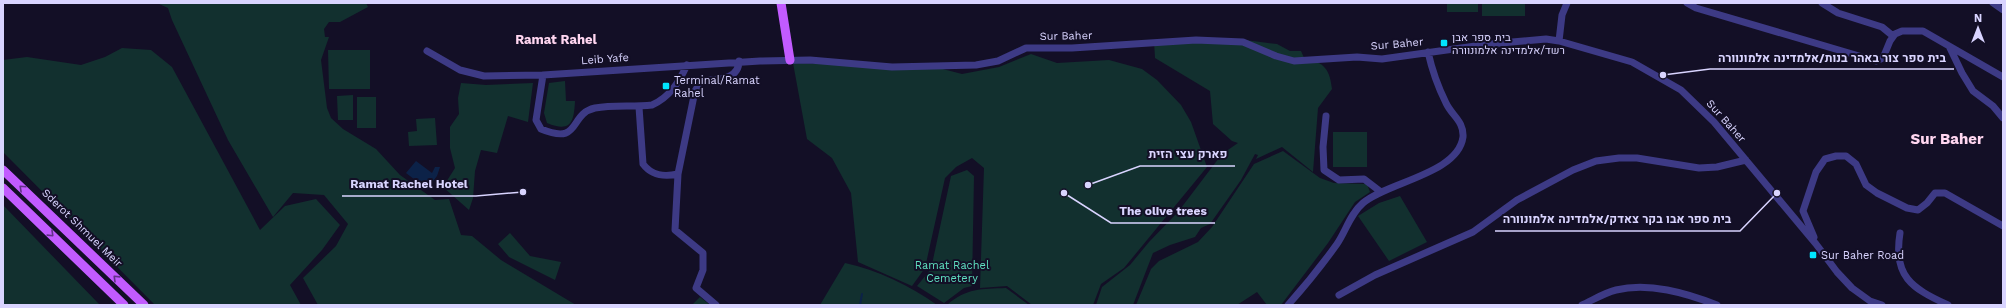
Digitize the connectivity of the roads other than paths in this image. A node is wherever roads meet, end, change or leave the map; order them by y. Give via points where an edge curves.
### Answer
1 (780, 3) edge
2 (1567, 3) edge
3 (1687, 3) edge
4 (1822, 3) edge
5 (1993, 3) edge
6 (2003, 10) edge
7 (1893, 36) junction
8 (1559, 41) junction
9 (1950, 48) junction
10 (427, 51) dead end
11 (1428, 52) junction
12 (790, 60) junction
13 (739, 62) junction
14 (687, 65) junction
15 (543, 74) junction
16 (2003, 77) edge
17 (639, 107) junction
18 (1326, 116) dead end
19 (2003, 118) edge
20 (1746, 160) junction
21 (3, 170) edge
22 (678, 174) junction
23 (3, 188) edge
24 (1381, 192) junction
25 (2003, 226) edge
26 (1900, 232) dead end
27 (1816, 244) junction
28 (1339, 295) dead end
29 (124, 305) edge
30 (144, 305) edge
31 (716, 305) edge
32 (1288, 305) edge
33 (1582, 305) edge
34 (1717, 305) edge
35 (1882, 305) edge
36 (1948, 305) edge

1 - 12 main road
2 - 8 street via 1562,15
3 - 7 street via 1770,31 1876,61 1883,58
4 - 7 street via 1838,13 1882,27
5 - 6 street
7 - 9 street via 1902,30 1923,31
8 - 11 street, Sur Baher via 1546,39 1497,43
8 - 20 street, Sur Baher via 1632,62 1681,90 1714,122
9 - 16 street
9 - 19 street via 1973,91 1993,106
10 - 15 street, Leib Yafe via 473,75
11 - 12 street, Sur Baher via 1382,59 1294,61 1243,42 1196,40 1072,48 1026,48 998,61 976,66 892,67
11 - 24 street via 1436,82 1446,104 1458,118 1462,128 1459,151 1427,174
12 - 13 street, Leib Yafe
13 - 14 street, Leib Yafe
13 - 22 street via 734,74 725,78 701,81 695,91
14 - 15 street, Leib Yafe
14 - 17 street via 682,77 669,94 652,105
15 - 17 street via 536,120 541,129 551,133 561,135 569,132 586,111 597,108
17 - 22 street via 643,164 648,171 657,175
18 - 24 street via 1324,170 1339,180 1364,179
20 - 27 street, Sur Baher
20 - 28 street via 1700,168 1637,158 1596,161 1573,170 1517,200 1472,232 1374,275
30 -> 21 main road, Sderot Shmuel Meir
22 - 31 street via 675,230 703,253 703,270 696,288
23 -> 29 main road
24 - 32 street via 1362,203 1338,243
25 - 27 street via 1945,193 1935,193 1918,210 1907,208 1866,185 1856,164 1846,156 1836,156 1825,159 1816,172 1804,211
26 - 36 street via 1899,264 1907,280 1917,289
27 - 35 street, Sur Baher via 1852,288 1870,301
33 - 34 street via 1616,290 1652,288 1674,291

